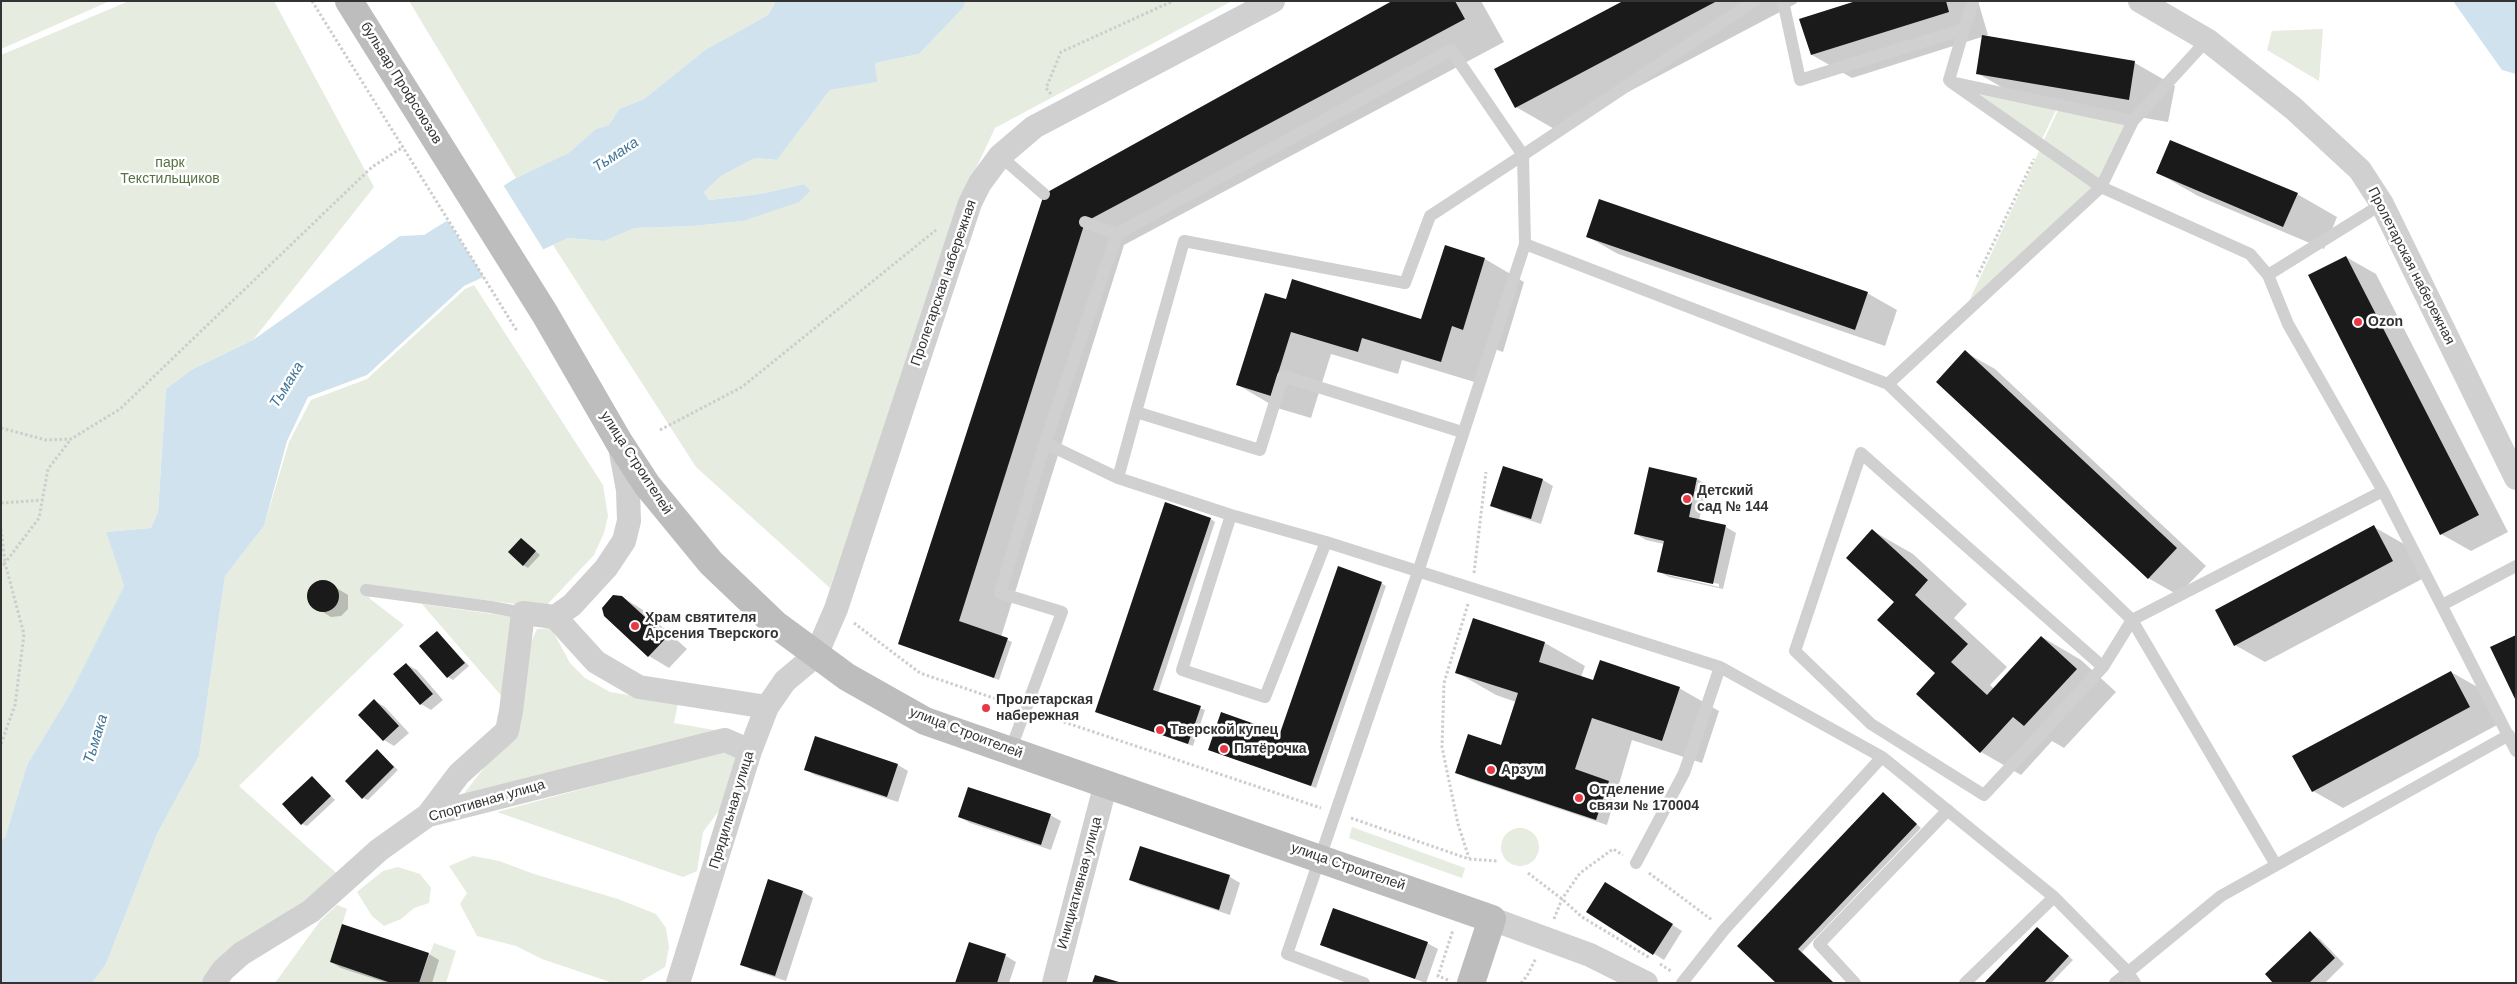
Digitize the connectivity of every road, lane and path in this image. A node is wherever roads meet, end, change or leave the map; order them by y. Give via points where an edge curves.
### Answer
1 (312, 1) edge
2 (350, 1) edge
3 (1173, 1) edge
4 (1273, 1) edge
5 (1754, 1) edge
6 (1783, 1) edge
7 (1973, 1) edge
8 (2140, 1) edge
9 (1964, 29) junction
10 (2206, 40) junction
11 (1951, 82) junction
12 (1063, 111) junction
13 (2133, 121) junction
14 (2041, 145) junction
15 (403, 147) junction
16 (1523, 155) junction
17 (1000, 156) junction
18 (452, 165) joint
19 (2101, 187) junction
20 (1044, 194) dead end
21 (2382, 204) junction
22 (1085, 222) dead end
23 (939, 228) dead end
24 (1117, 234) junction
25 (1525, 244) junction
26 (2268, 275) junction
27 (1973, 286) dead end
28 (517, 331) dead end
29 (1888, 384) junction
30 (1136, 412) junction
31 (1, 428) edge
32 (660, 430) dead end
33 (1462, 432) junction
34 (71, 439) junction
35 (619, 442) junction
36 (1045, 444) junction
37 (1486, 472) dead end
38 (1118, 478) junction
39 (2516, 478) edge
40 (2382, 491) junction
41 (43, 500) junction
42 (1, 503) edge
43 (1232, 516) junction
44 (1, 529) edge
45 (1326, 542) junction
46 (5, 563) junction
47 (2516, 566) edge
48 (1, 568) edge
49 (1418, 572) junction
50 (1472, 588) junction
51 (366, 590) dead end
52 (2442, 605) junction
53 (836, 609) junction
54 (523, 613) junction
55 (555, 617) junction
56 (2132, 620) junction
57 (816, 655) junction
58 (1720, 667) junction
59 (2104, 667) junction
60 (766, 707) junction
61 (1026, 709) junction
62 (2509, 735) junction
63 (1, 744) edge
64 (2516, 750) edge
65 (750, 751) junction
66 (1010, 751) junction
67 (1882, 757) junction
68 (1106, 784) junction
69 (1948, 810) junction
70 (1335, 813) junction
71 (428, 815) junction
72 (1319, 857) junction
73 (1469, 859) junction
74 (1498, 861) dead end
75 (1636, 863) junction
76 (2276, 865) junction
77 (1528, 873) dead end
78 (2054, 897) junction
79 (1562, 899) junction
80 (1460, 907) junction
81 (1492, 919) junction
82 (1724, 930) junction
83 (1546, 937) junction
84 (2127, 971) junction
85 (1683, 981) edge
86 (214, 983) edge
87 (678, 983) edge
88 (1054, 983) edge
89 (1364, 983) edge
90 (1456, 983) edge
91 (1471, 983) edge
92 (1521, 983) edge
93 (1646, 983) edge
94 (1855, 983) edge
95 (1966, 983) edge
96 (2115, 983) edge
97 (2135, 983) edge

1 - 15 path
2 - 18 main road, бульвар Профсоюзов
3 - 12 path via 1061,52 1046,88
4 - 12 street, Пролетарская набережная
5 - 16 lane
6 - 9 lane via 1800,80
7 - 9 lane
8 - 10 street, Пролетарская набережная
9 - 11 lane
10 - 13 lane
10 - 21 street, Пролетарская набережная via 2293,108 2360,170
11 - 13 lane
11 - 14 lane
12 - 17 street, Пролетарская набережная via 1034,127
13 - 19 lane
14 - 19 lane
14 - 27 path
15 - 28 path
15 - 34 path via 372,168 120,408
16 - 24 lane via 1452,50
16 - 25 lane
16 - 30 lane via 1430,216 1405,283 1184,241
17 - 20 lane
17 - 53 street, Пролетарская набережная via 970,203
18 - 35 main road, улица Строителей via 545,314
19 - 26 lane via 2250,254
19 - 29 lane
21 - 26 lane
21 - 39 street, Пролетарская набережная
22 - 24 lane
23 - 32 path via 742,387
24 - 36 lane
25 - 29 lane
25 - 33 lane
26 - 40 lane via 2288,324
29 - 56 lane
30 - 33 lane via 1260,450 1283,376
30 - 38 lane
31 - 34 path via 46,440
33 - 49 lane
34 - 41 path via 48,469
35 - 55 street via 630,521 624,541 606,568 572,605
35 - 57 main road, улица Строителей via 654,495 707,558 747,599
36 - 38 lane
36 - 61 lane via 1000,593 1062,612
37 - 50 path
38 - 43 lane
40 - 52 lane
40 - 56 lane
41 - 42 path
41 - 46 path via 39,518
43 - 45 lane
43 - 45 lane via 1182,670 1265,698
44 - 46 path
45 - 49 lane
46 - 48 path
46 - 63 path via 24,634 15,705
47 - 52 lane
49 - 50 lane
49 - 70 lane
50 - 58 lane
50 - 73 path via 1444,683 1442,747
51 - 54 lane
52 - 62 lane
53 - 57 street, Пролетарская набережная
53 - 61 path via 920,673
54 - 55 street
54 - 71 street via 507,731 460,774
55 - 60 street via 596,662 639,687
56 - 59 lane
56 - 76 lane
57 - 60 street, Прядильная улица via 785,681
57 - 66 main road, улица Строителей via 906,712
58 - 67 lane
58 - 75 lane via 1684,773
59 - 59 lane via 1984,795 1871,724 1795,651 1861,453
60 - 65 street, Прядильная улица
61 - 66 lane
61 - 70 path
62 - 64 lane
62 - 76 lane
65 - 71 street, Спортивная улица via 725,740
65 - 87 street, Прядильная улица
66 - 68 main road, улица Строителей
67 - 69 lane
67 - 82 lane
68 - 72 main road, улица Строителей
68 - 88 street, Инициативная улица
69 - 78 lane
69 - 94 lane via 1819,944
70 - 72 lane
70 - 73 path
71 - 86 street, Спортивная улица via 379,850 310,911 241,954
72 - 80 main road, улица Строителей
72 - 89 lane via 1287,954
73 - 74 path
75 - 79 path via 1613,849 1580,873
75 - 82 path
76 - 84 lane via 2221,896
77 - 79 path
78 - 84 lane
78 - 95 lane
79 - 83 path
79 - 85 path via 1582,917
80 - 81 main road, улица Строителей
80 - 90 path via 1438,976
81 - 83 street, улица Строителей
81 - 91 main road
82 - 85 lane
83 - 92 path
83 - 93 street, улица Строителей
84 - 96 lane
84 - 97 lane

